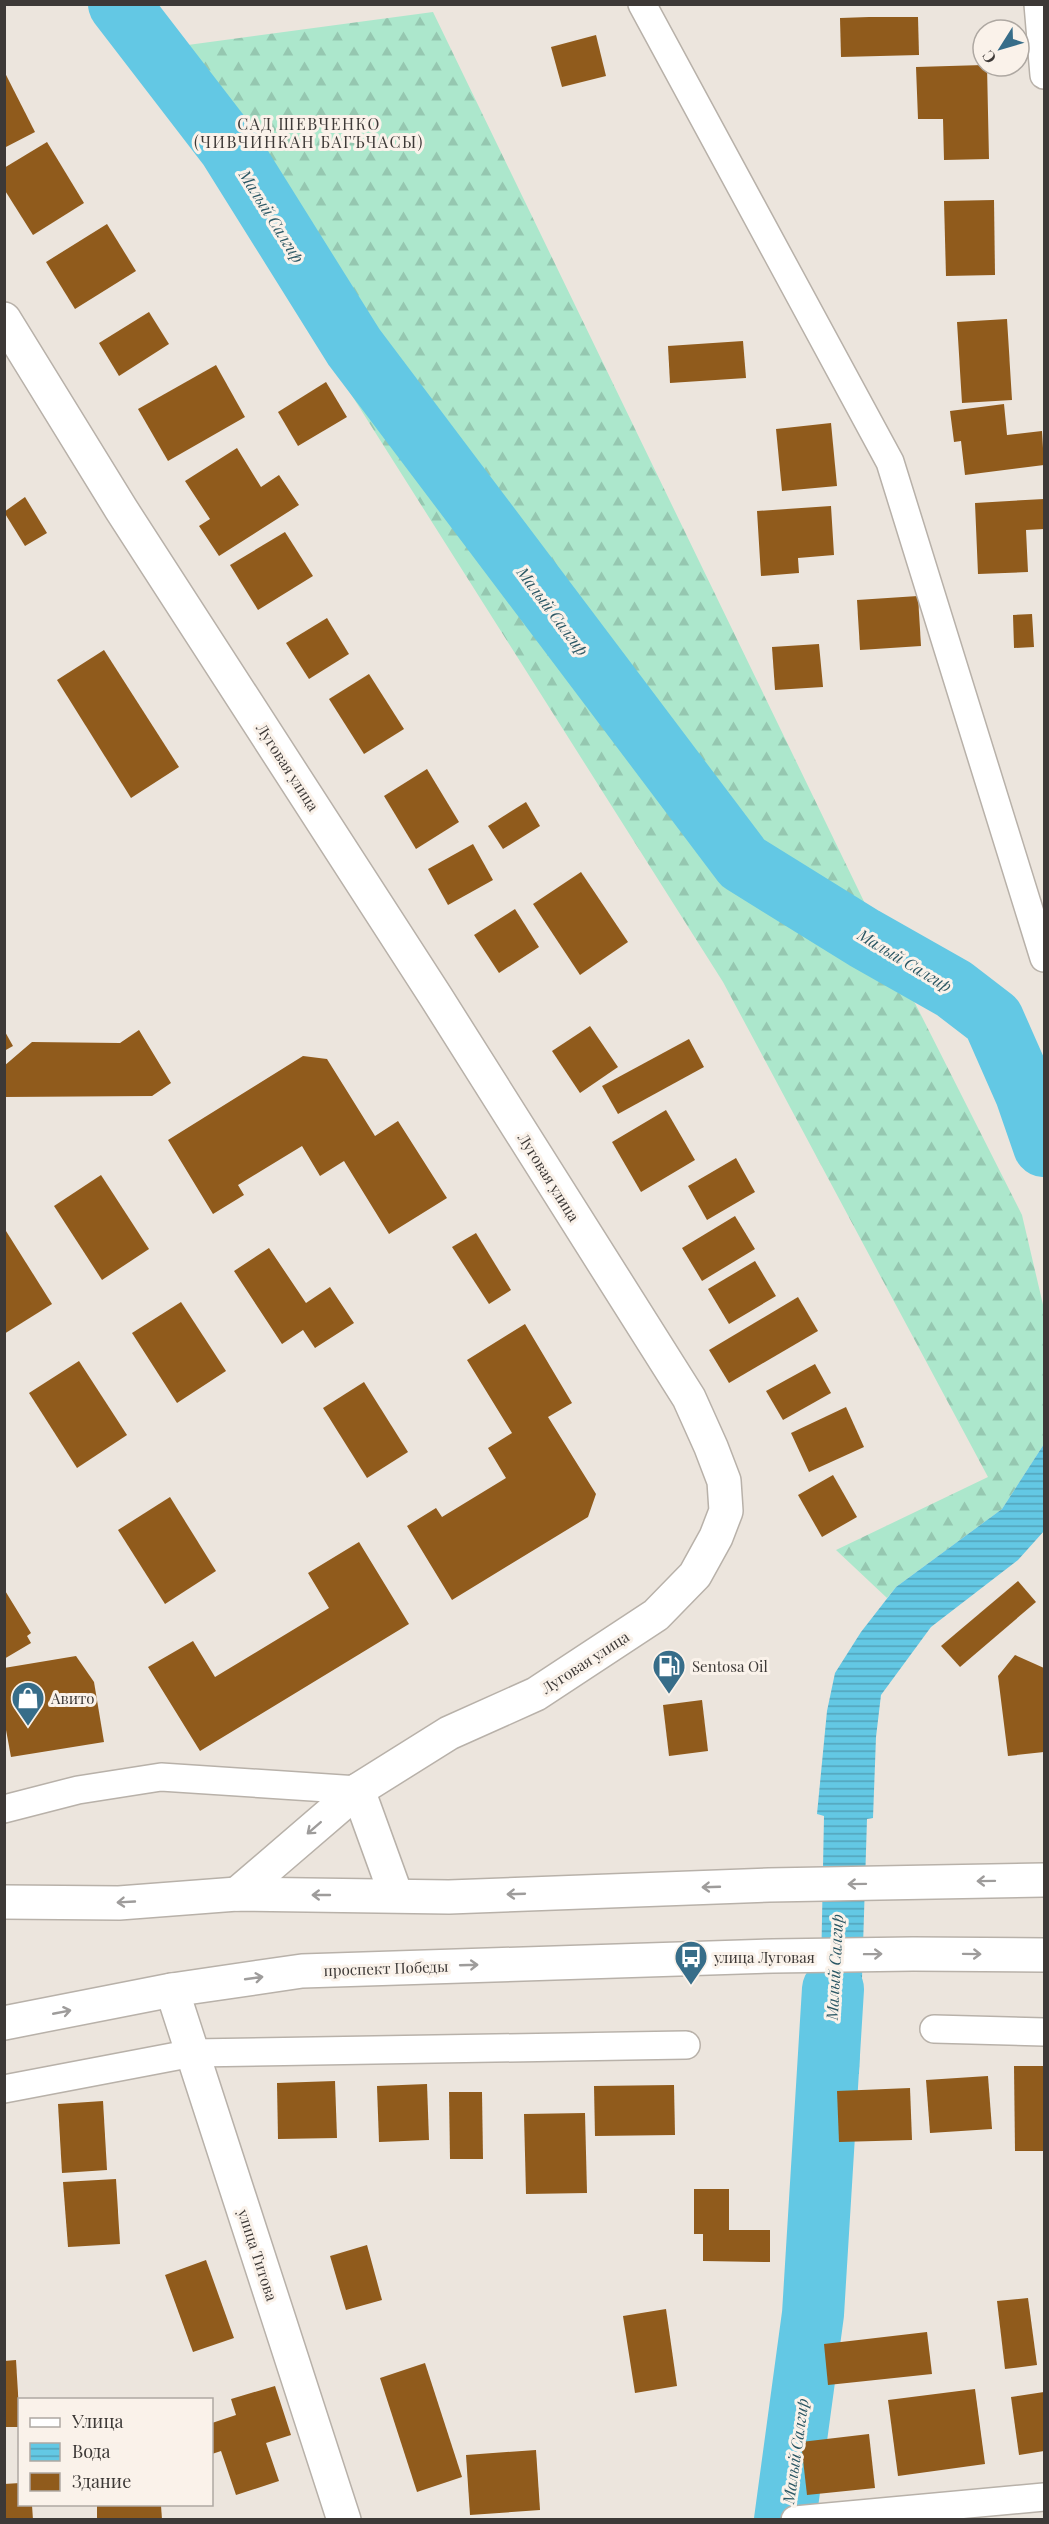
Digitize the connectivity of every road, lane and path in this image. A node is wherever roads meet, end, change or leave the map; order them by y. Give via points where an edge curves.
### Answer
1 (642, 4) edge
2 (1038, 4) edge
3 (1044, 75) edge
4 (4, 320) edge
5 (1044, 958) edge
6 (358, 1790) junction
7 (4, 1809) edge
8 (1044, 1880) edge
9 (237, 1894) junction
10 (396, 1894) junction
11 (4, 1902) edge
12 (1044, 1955) edge
13 (172, 1990) junction
14 (4, 2023) edge
15 (934, 2029) dead end
16 (1044, 2032) edge
17 (686, 2045) dead end
18 (193, 2053) junction
19 (4, 2089) edge
20 (1044, 2497) edge
21 (344, 2520) edge
22 (795, 2520) edge

1 - 5 street via 890,462
2 - 3 street
4 - 6 main road, Луговая улица via 689,1398 723,1481 726,1511 716,1537 695,1575 656,1616 536,1694 449,1733
6 - 7 street via 161,1777 78,1790
6 -> 9 main road, Луговая улица
6 - 10 main road
8 -> 10 main road via 448,1897
10 -> 9 main road
9 -> 11 main road via 119,1903
13 -> 12 main road, проспект Победы via 302,1971 773,1956
14 -> 13 main road, проспект Победы
13 - 18 main road, улица Титова
15 - 16 street
17 - 18 street
18 - 19 street
18 - 21 main road, улица Титова
20 - 22 street

